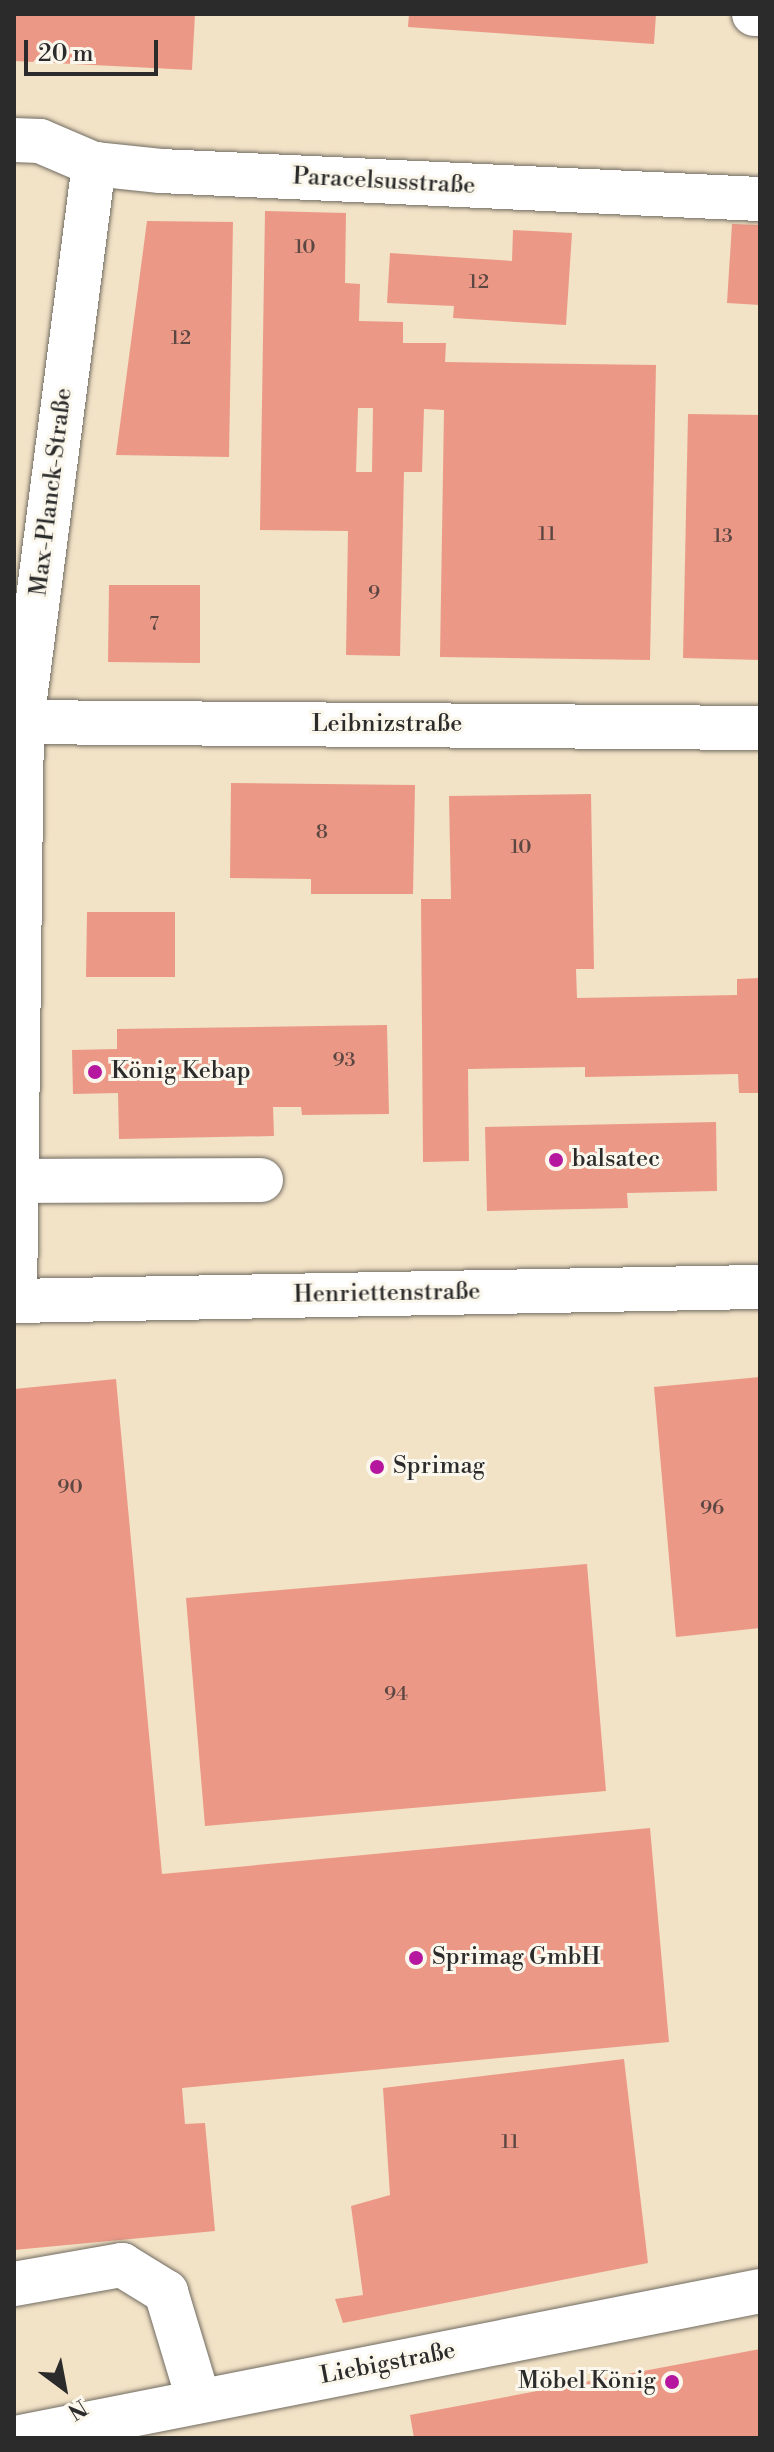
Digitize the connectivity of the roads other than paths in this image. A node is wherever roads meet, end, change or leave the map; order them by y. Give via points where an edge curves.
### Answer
1 (14, 140) edge
2 (94, 164) junction
3 (760, 199) edge
4 (18, 722) edge
5 (760, 728) edge
6 (261, 1180) dead end
7 (17, 1181) junction
8 (760, 1287) edge
9 (14, 1301) edge
10 (14, 2284) edge
11 (760, 2291) edge
12 (199, 2401) junction
13 (15, 2438) edge

1 - 2 street, Paracelsusstraße via 40,141
2 - 3 street, Paracelsusstraße
2 - 4 street, Max-Planck-Straße
4 - 5 street, Leibnizstraße
4 - 7 street, Max-Planck-Straße
6 - 7 street
7 - 9 street, Max-Planck-Straße
8 - 9 street, Henriettenstraße
10 - 12 street via 122,2265 166,2292
11 - 12 street, Liebigstraße
12 - 13 street, Liebigstraße

